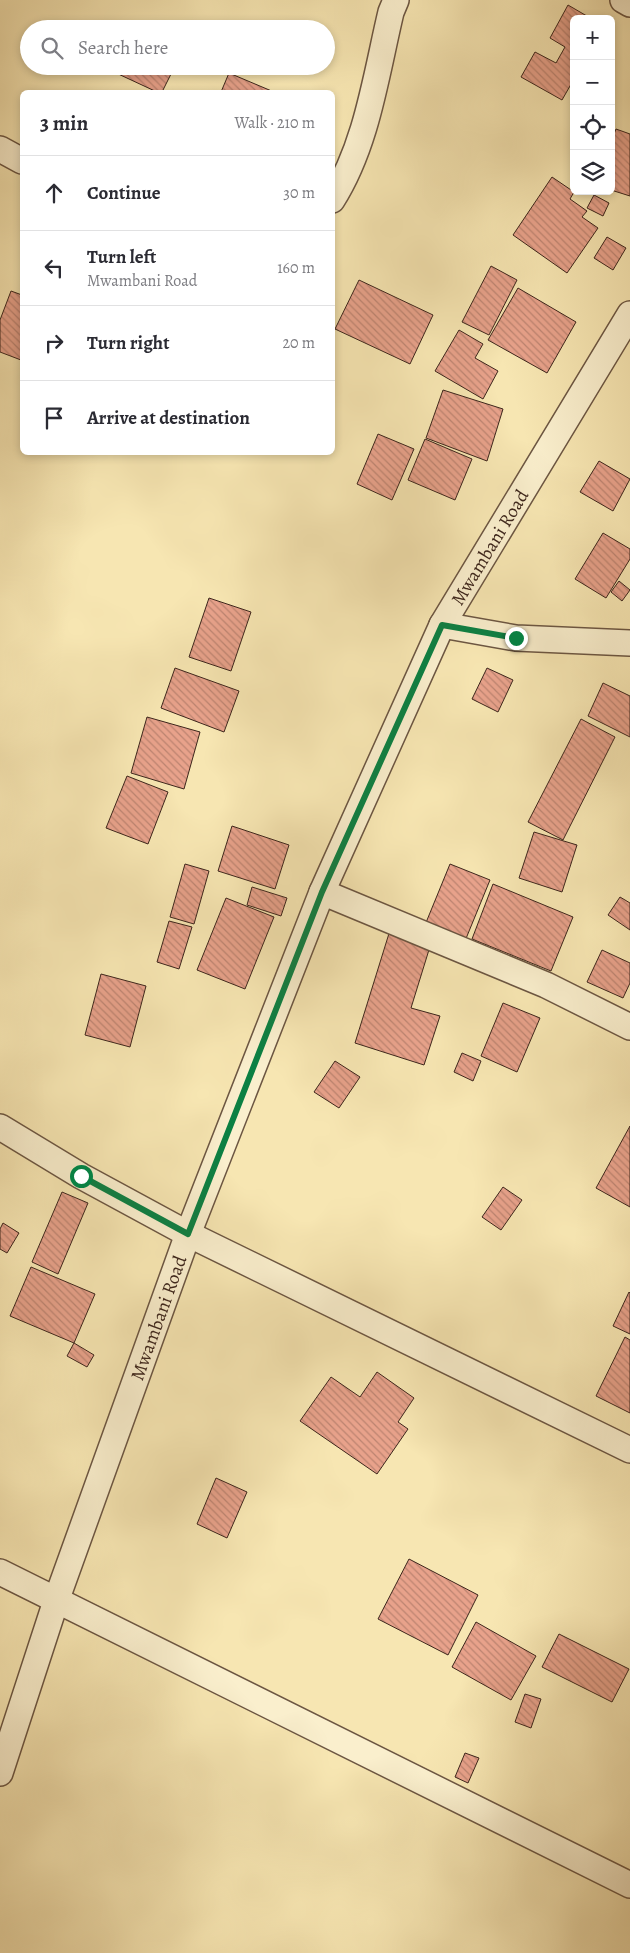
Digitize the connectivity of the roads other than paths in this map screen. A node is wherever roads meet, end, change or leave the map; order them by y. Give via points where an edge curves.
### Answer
1 (396, 0) edge
2 (623, 0) edge
3 (630, 4) edge
4 (0, 149) edge
5 (20, 159) edge
6 (335, 195) edge
7 (630, 314) edge
8 (442, 625) junction
9 (630, 643) edge
10 (322, 892) junction
11 (630, 1027) edge
12 (0, 1127) edge
13 (188, 1234) junction
14 (630, 1450) edge
15 (0, 1572) edge
16 (56, 1601) junction
17 (0, 1773) edge
18 (630, 1885) edge

1 - 6 street via 363,131
2 - 3 street
4 - 5 street
7 - 8 street, Mwambani Road
8 - 9 street via 516,638
8 - 10 street, Mwambani Road
10 - 11 street via 546,985
10 - 13 street, Mwambani Road
12 - 13 street via 81,1176
13 - 14 street
13 - 16 street, Mwambani Road
15 - 16 street
16 - 17 street, Mwambani Road
16 - 18 street

